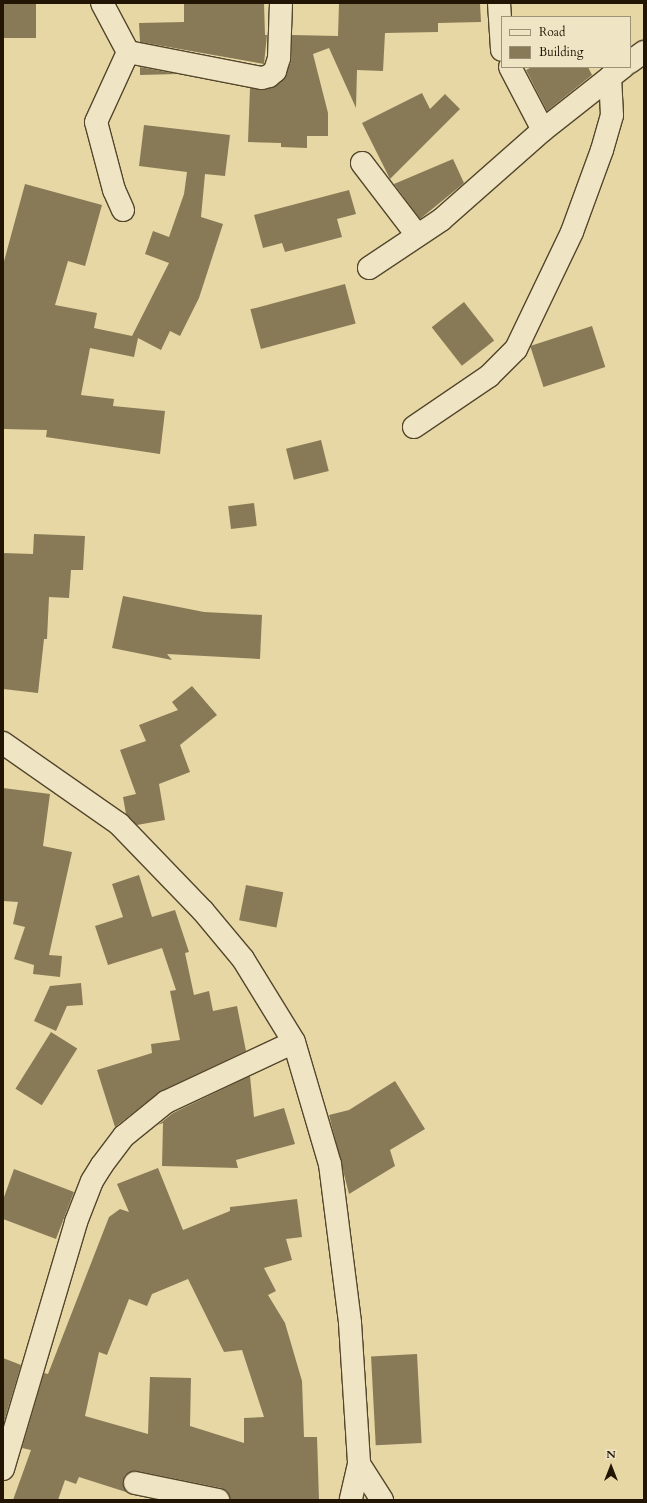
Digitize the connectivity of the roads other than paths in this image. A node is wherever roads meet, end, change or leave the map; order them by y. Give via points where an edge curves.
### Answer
1 (102, 3) edge
2 (281, 3) edge
3 (498, 3) edge
4 (501, 38) edge
5 (128, 52) junction
6 (644, 52) edge
7 (631, 61) edge
8 (511, 68) edge
9 (617, 72) edge
10 (542, 130) junction
11 (362, 163) dead end
12 (123, 210) dead end
13 (417, 235) junction
14 (369, 268) dead end
15 (414, 427) dead end
16 (3, 742) edge
17 (294, 1042) junction
18 (359, 1464) junction
19 (3, 1469) edge
20 (135, 1483) dead end
21 (218, 1500) edge
22 (351, 1500) edge
23 (382, 1500) edge

1 - 5 street
2 - 5 street via 279,58 275,71 269,76
3 - 4 street
5 - 12 street via 96,122 114,190
6 - 7 street
8 - 10 street
9 - 10 street
9 - 15 street via 612,115 602,150 569,238 516,349 489,376
10 - 13 street via 477,191
11 - 13 street
13 - 14 street
16 - 17 street via 119,824 203,911 243,959
17 - 18 street via 330,1164 350,1323
17 - 19 street via 166,1102 124,1136 102,1165 92,1181 76,1222
18 - 22 street
18 - 23 street
20 - 21 street

